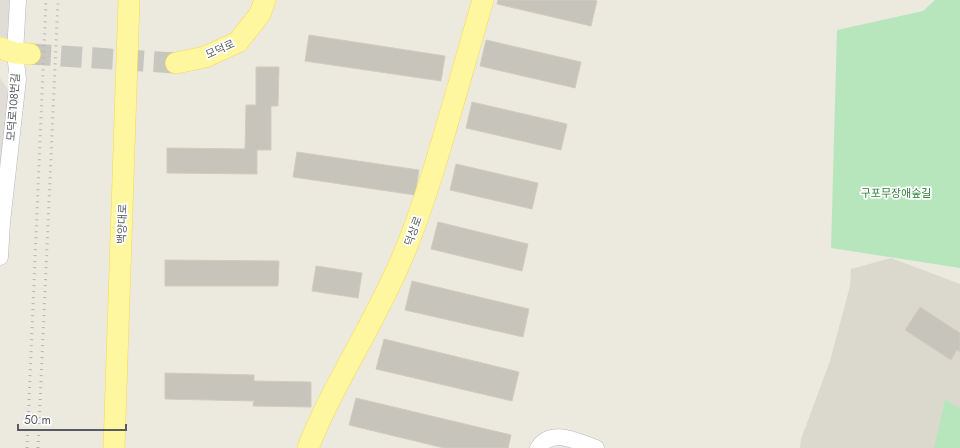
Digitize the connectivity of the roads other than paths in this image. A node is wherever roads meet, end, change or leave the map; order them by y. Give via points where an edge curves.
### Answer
1 (18, 0) edge
2 (128, 0) edge
3 (265, 0) edge
4 (483, 0) edge
5 (15, 52) edge
6 (176, 62) tunnel mouth
7 (1, 222) edge
8 (0, 257) edge
9 (114, 448) edge
10 (308, 448) edge
11 (538, 448) edge
12 (596, 448) edge

1 - 5 street, 모덕로108번길
2 - 9 main road, 백양대로
3 - 6 main road, 모덕로 via 260,14 238,42 205,57
4 - 10 main road, 덕상로 via 413,232 386,294 316,426
5 - 7 street, 모덕로108번길 via 18,79
7 - 8 street, 모덕로108번길
11 - 12 street via 540,443 555,436

